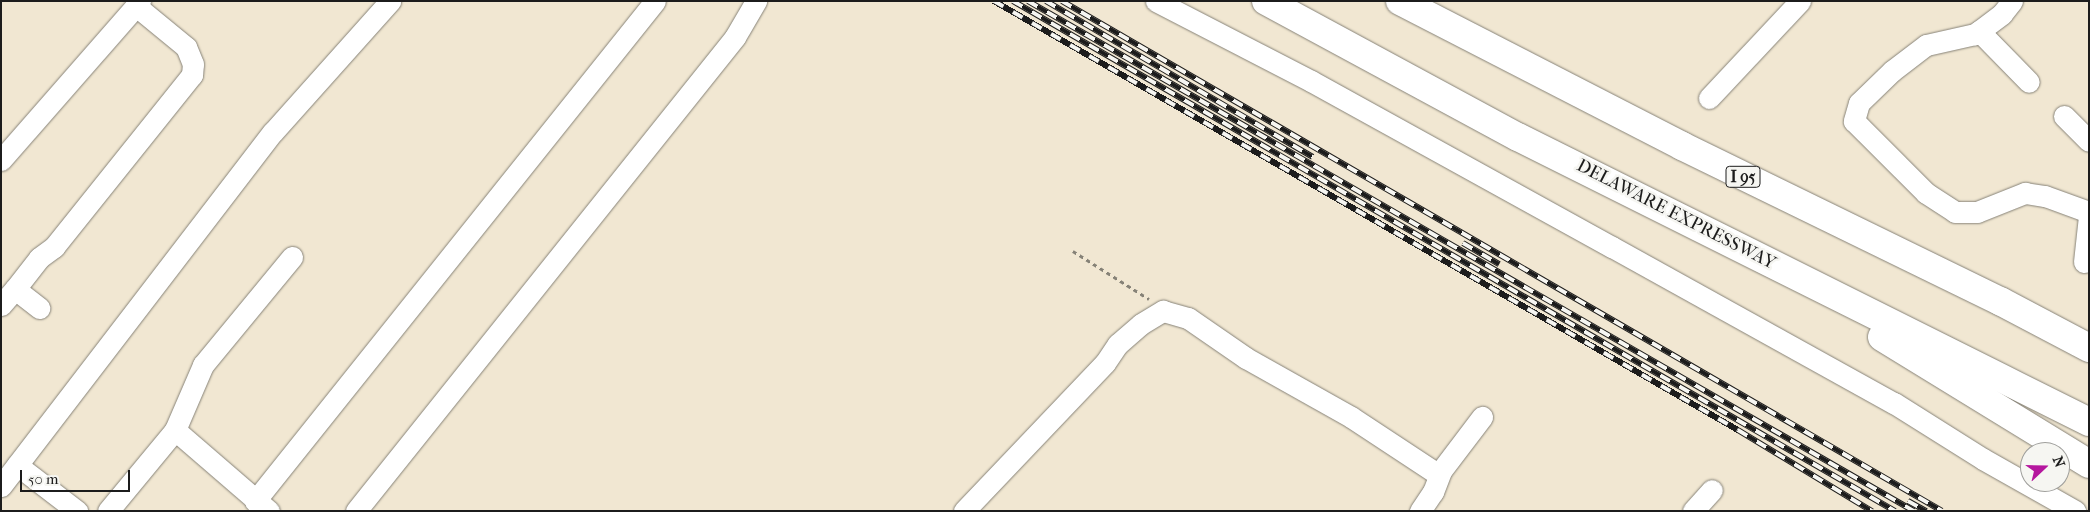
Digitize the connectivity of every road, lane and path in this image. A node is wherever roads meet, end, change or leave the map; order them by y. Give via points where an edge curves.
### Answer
1 (390, 1) edge
2 (655, 1) edge
3 (756, 1) edge
4 (1156, 1) edge
5 (1266, 1) edge
6 (1400, 1) edge
7 (1800, 1) edge
8 (2012, 1) edge
9 (138, 4) edge
10 (1979, 31) junction
11 (2029, 82) dead end
12 (1709, 98) dead end
13 (2064, 116) dead end
14 (2089, 141) edge
15 (1, 160) edge
16 (2089, 214) edge
17 (1073, 251) dead end
18 (292, 257) dead end
19 (2084, 262) dead end
20 (1793, 274) junction
21 (15, 289) junction
22 (2000, 301) junction
23 (1, 305) edge
24 (39, 308) dead end
25 (1163, 311) junction
26 (2089, 330) edge
27 (2089, 348) edge
28 (1482, 417) dead end
29 (2089, 422) edge
30 (175, 430) junction
31 (2089, 464) edge
32 (17, 465) junction
33 (1439, 475) junction
34 (1, 486) edge
35 (1712, 490) dead end
36 (262, 506) edge
37 (77, 511) edge
38 (108, 511) edge
39 (356, 511) edge
40 (964, 511) edge
41 (1420, 511) edge
42 (1693, 511) edge
43 (2075, 511) edge

1 - 32 street via 273,132
2 - 36 street
3 - 39 street via 735,37
4 - 43 street via 1327,90 1612,246 1894,403
5 - 20 highway, DELAWARE EXPRESSWAY via 1518,137
6 - 22 highway, I 95 via 1682,146
7 - 12 street
8 - 10 street via 2002,14
9 - 15 street
9 - 21 street via 186,47 193,64 192,75 54,247 39,258
10 - 11 street
10 - 16 street via 1926,45 1892,71 1859,103 1854,116 1857,127 1926,192 1955,212 1976,212 2025,193 2044,196
13 - 14 street
16 - 19 street
17 - 25 path via 1150,299
18 - 30 street via 203,365
20 - 29 highway, DELAWARE EXPRESSWAY
20 - 31 highway via 1851,318
21 - 23 street
21 - 24 street
22 - 26 highway via 2043,311
22 - 27 highway, I 95
25 - 33 street via 1188,318 1246,358 1359,421
25 - 40 street via 1141,324 1118,344 1105,363
28 - 33 street
30 - 36 street
30 - 38 street
32 - 34 street
32 - 37 street
33 - 41 street
35 - 42 street

